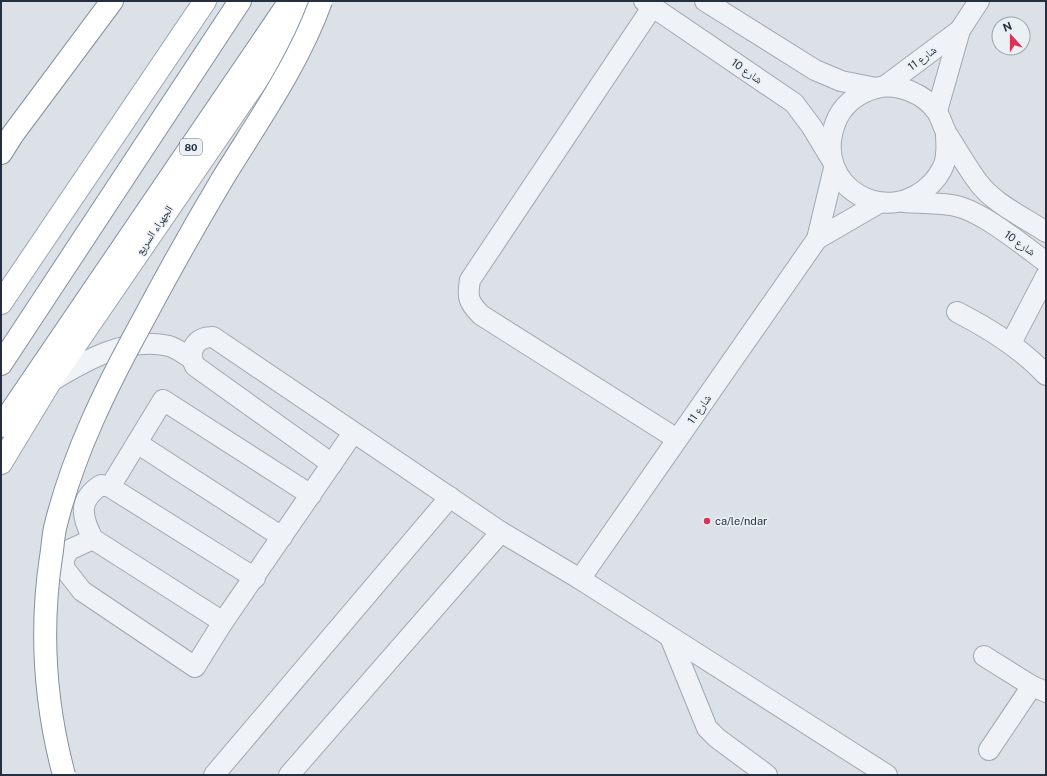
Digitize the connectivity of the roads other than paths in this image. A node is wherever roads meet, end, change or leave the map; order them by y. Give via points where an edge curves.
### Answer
1 (112, 1) edge
2 (205, 1) edge
3 (240, 1) edge
4 (290, 1) edge
5 (311, 1) edge
6 (321, 1) edge
7 (705, 1) edge
8 (979, 1) edge
9 (648, 4) edge
10 (960, 30) junction
11 (880, 87) junction
12 (937, 112) junction
13 (946, 133) junction
14 (1, 153) edge
15 (833, 163) junction
16 (902, 202) junction
17 (879, 203) junction
18 (1046, 232) edge
19 (817, 239) junction
20 (1046, 262) edge
21 (1046, 276) edge
22 (1, 303) edge
23 (957, 312) dead end
24 (1011, 343) junction
25 (191, 358) junction
26 (1, 364) edge
27 (1044, 368) edge
28 (50, 382) junction
29 (1, 426) edge
30 (353, 433) junction
31 (677, 439) junction
32 (137, 443) junction
33 (1, 462) edge
34 (332, 464) junction
35 (110, 487) junction
36 (310, 495) junction
37 (450, 497) junction
38 (501, 532) junction
39 (282, 537) junction
40 (93, 539) junction
41 (255, 578) junction
42 (580, 579) junction
43 (223, 622) junction
44 (670, 636) junction
45 (984, 656) dead end
46 (1039, 689) edge
47 (989, 750) dead end
48 (64, 775) edge
49 (214, 775) edge
50 (289, 775) edge
51 (767, 775) edge
52 (887, 775) edge

1 - 14 main road
2 - 22 main road
3 - 26 main road
4 - 29 main road, الجهراء السريع / 80
5 - 28 main road, الجهراء السريع
6 - 48 main road, bridge via 302,49 212,196 161,286 110,382 73,467 56,525 47,582 44,642 50,701
7 - 11 street via 815,70 841,81
8 - 10 street, شارع 11
9 - 15 street, شارع 10 via 794,104 812,127
9 - 31 street via 470,280 468,294 472,306 481,315
10 - 11 street, شارع 11
10 - 12 street, شارع 11
11 - 12 street via 905,88 923,97
11 - 15 street via 855,97 838,114 830,136
12 - 13 street
13 - 16 street via 946,155 938,176 922,193
13 - 18 street, شارع 10 via 978,182 996,199
15 - 17 street via 845,185 860,197
15 - 19 street, شارع 11
16 - 17 street
16 - 20 street, شارع 10 via 952,205 970,212 990,222
17 - 19 street, شارع 11
19 - 31 street, شارع 11
21 - 24 street
23 - 24 street via 986,326
24 - 27 street
25 - 28 street via 170,346 145,344 108,352 84,361
25 - 30 street via 192,349 200,340 213,337
25 - 34 street via 196,366
28 - 33 main road, الجهراء السريع
30 - 34 street
30 - 37 street
31 - 42 street, شارع 11
32 - 35 street
32 - 36 street via 163,400
32 - 39 street
34 - 36 street
35 - 40 street via 101,485 90,492 83,507 88,530
35 - 41 street
36 - 39 street
37 - 38 street
37 - 49 street
38 - 42 street
38 - 50 street
39 - 41 street
40 - 43 street
40 - 43 street via 69,550 64,559 64,568 82,590 195,667
41 - 43 street
42 - 44 street
44 - 51 street via 707,728
44 - 52 street
45 - 46 street
46 - 47 street

